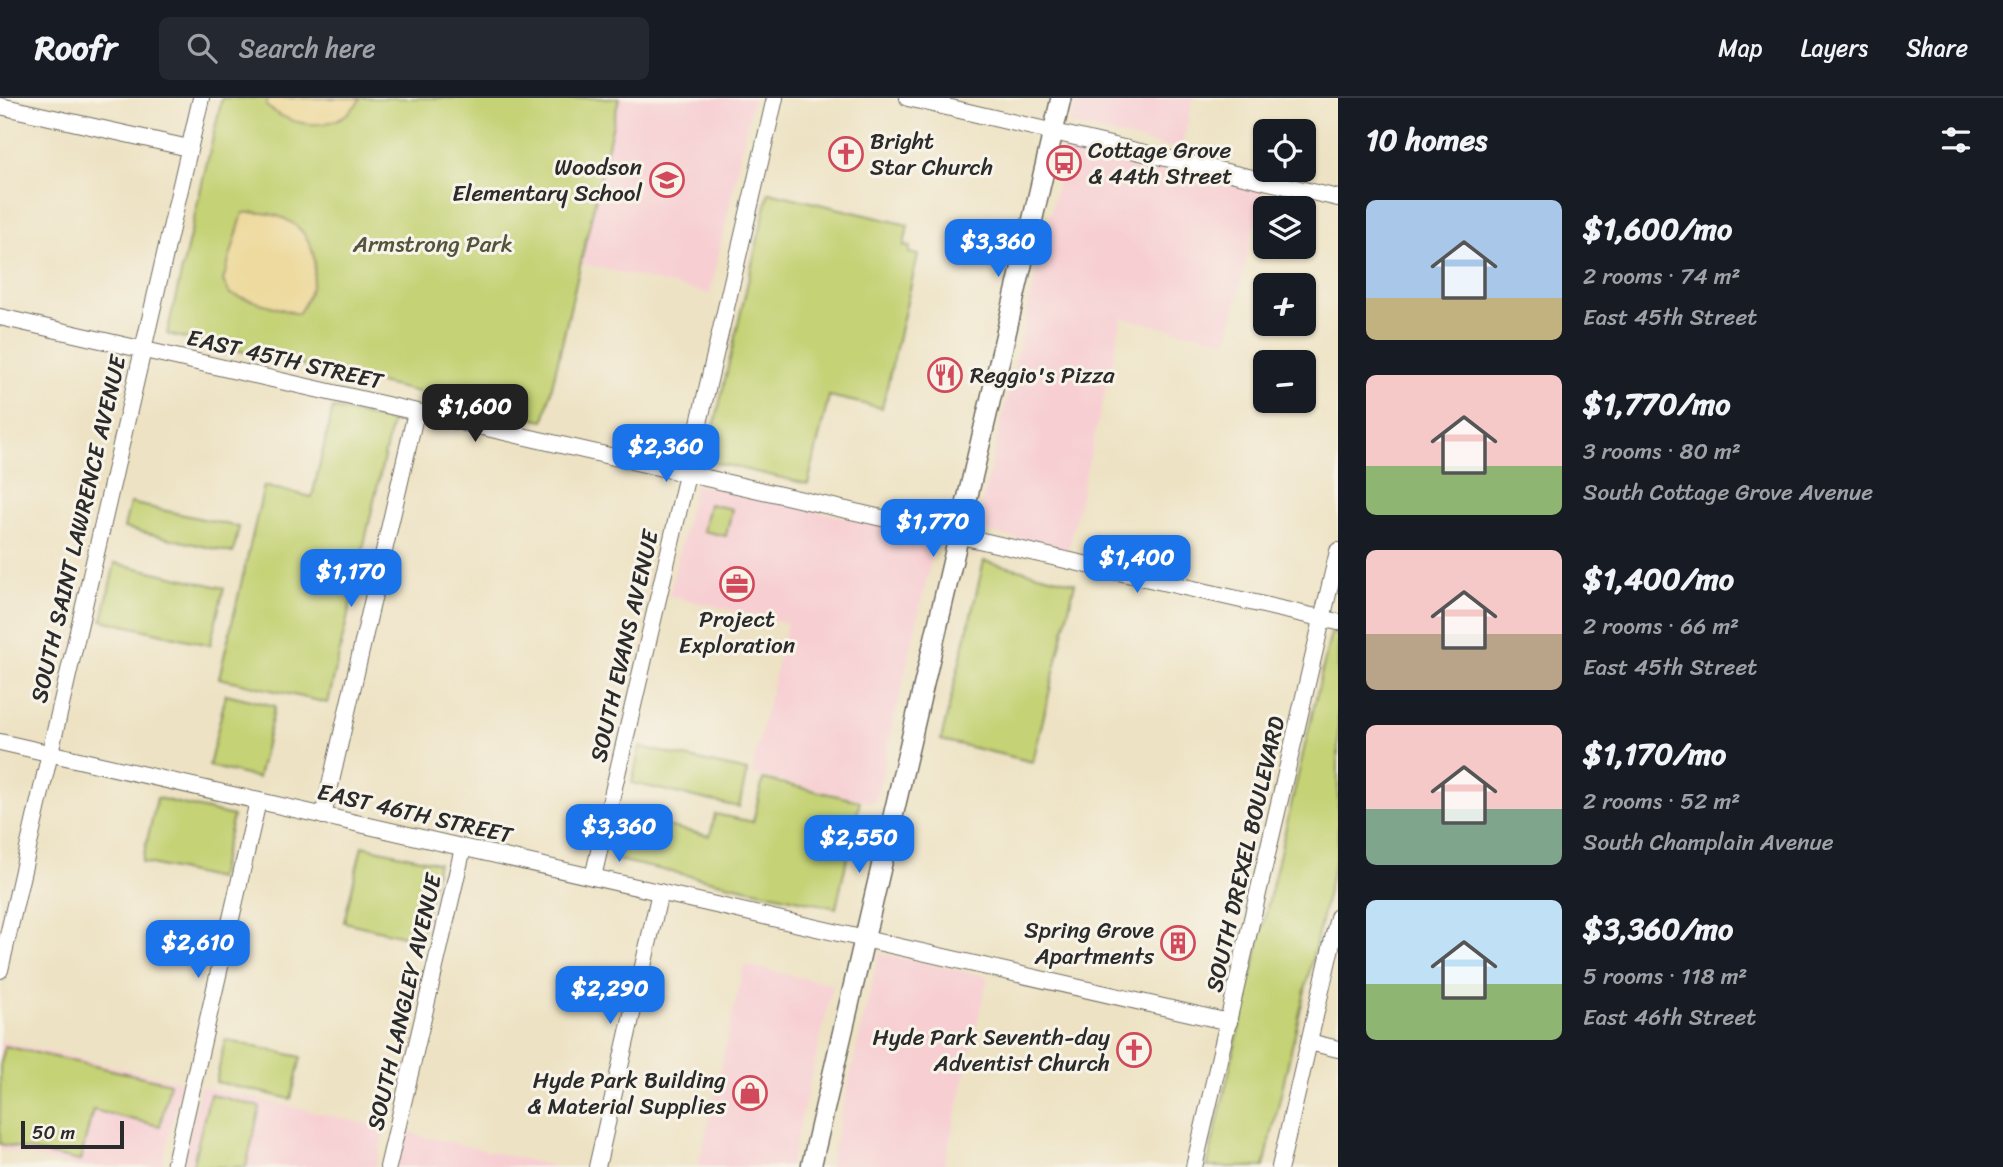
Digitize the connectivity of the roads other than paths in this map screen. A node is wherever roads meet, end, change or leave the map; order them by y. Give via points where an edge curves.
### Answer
1 (201, 98) edge
2 (775, 98) edge
3 (908, 98) edge
4 (1061, 98) edge
5 (0, 106) edge
6 (1054, 131) junction
7 (189, 148) junction
8 (1338, 198) edge
9 (0, 317) edge
10 (143, 350) junction
11 (416, 412) junction
12 (688, 474) junction
13 (959, 535) junction
14 (1338, 551) edge
15 (1331, 620) edge
16 (0, 742) edge
17 (50, 753) junction
18 (258, 801) junction
19 (323, 816) junction
20 (463, 848) junction
21 (593, 877) junction
22 (660, 892) junction
23 (1338, 917) edge
24 (865, 939) junction
25 (2, 953) edge
26 (0, 970) edge
27 (1229, 1022) junction
28 (1309, 1042) junction
29 (1338, 1049) edge
30 (174, 1167) edge
31 (388, 1167) edge
32 (597, 1167) edge
33 (811, 1167) edge
34 (1194, 1167) edge
35 (1280, 1167) edge

1 - 7 street, SOUTH SAINT LAWRENCE AVENUE
2 - 12 street, SOUTH EVANS AVENUE
3 - 6 street
4 - 6 main road
5 - 7 street
6 - 8 street
6 - 13 main road
7 - 10 street, SOUTH SAINT LAWRENCE AVENUE
9 - 10 street, EAST 45TH STREET
10 - 11 street, EAST 45TH STREET
10 - 17 street, SOUTH SAINT LAWRENCE AVENUE
11 - 12 street, EAST 45TH STREET
11 - 19 street
12 - 13 street, EAST 45TH STREET
12 - 21 street, SOUTH EVANS AVENUE
13 - 15 street, EAST 45TH STREET
13 - 24 main road
14 - 15 street, SOUTH DREXEL BOULEVARD
15 - 27 street, SOUTH DREXEL BOULEVARD
16 - 17 street, EAST 46TH STREET
17 - 18 street, EAST 46TH STREET
17 - 25 street, SOUTH SAINT LAWRENCE AVENUE
18 - 19 street, EAST 46TH STREET
18 - 30 street
19 - 20 street, EAST 46TH STREET
20 - 21 street, EAST 46TH STREET
20 - 31 street, SOUTH LANGLEY AVENUE
21 - 22 street, EAST 46TH STREET
22 - 24 street, EAST 46TH STREET
22 - 32 street
23 - 28 street
24 - 27 street, EAST 46TH STREET
24 - 33 main road
25 - 26 street, SOUTH SAINT LAWRENCE AVENUE
27 - 34 street, SOUTH DREXEL BOULEVARD
28 - 29 street
28 - 35 street

